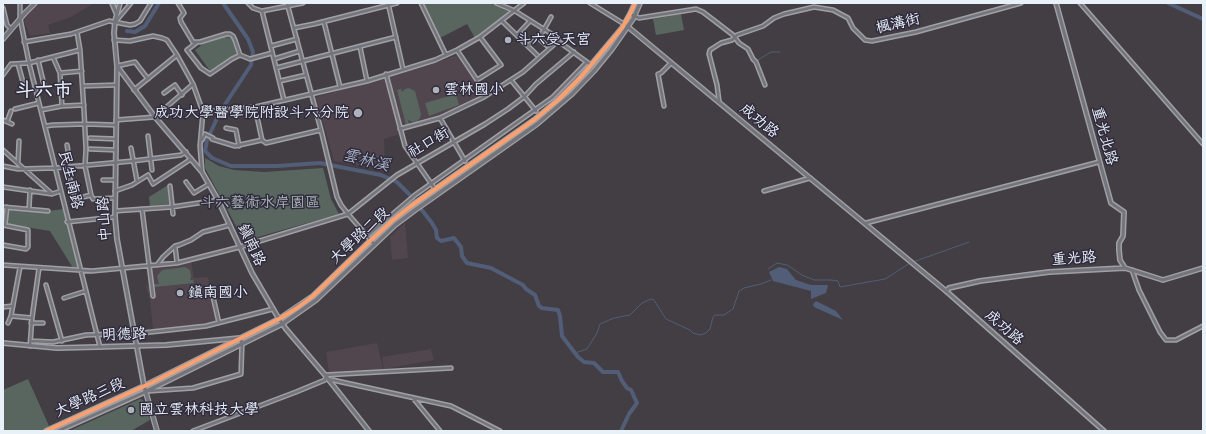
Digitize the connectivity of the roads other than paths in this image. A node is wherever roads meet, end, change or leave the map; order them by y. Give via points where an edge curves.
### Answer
1 (20, 3) edge
2 (35, 3) edge
3 (112, 3) edge
4 (120, 3) edge
5 (131, 3) edge
6 (151, 3) edge
7 (178, 3) edge
8 (287, 3) edge
9 (303, 3) edge
10 (397, 3) edge
11 (421, 3) edge
12 (497, 3) edge
13 (524, 3) edge
14 (590, 3) edge
15 (635, 3) edge
16 (640, 3) edge
17 (1021, 3) edge
18 (1056, 3) edge
19 (1080, 3) edge
20 (249, 4) edge
21 (388, 4) edge
22 (288, 7) junction
23 (3, 8) edge
24 (515, 11) junction
25 (262, 12) junction
26 (630, 14) junction
27 (117, 15) junction
28 (4, 16) edge
29 (635, 16) junction
30 (551, 17) dead end
31 (20, 18) junction
32 (502, 21) junction
33 (530, 21) junction
34 (115, 22) junction
35 (324, 22) junction
36 (626, 25) junction
37 (294, 28) junction
38 (11, 29) junction
39 (544, 29) junction
40 (77, 32) junction
41 (517, 35) junction
42 (396, 37) junction
43 (480, 37) junction
44 (537, 37) junction
45 (735, 38) junction
46 (3, 39) edge
47 (297, 39) junction
48 (558, 39) junction
49 (114, 40) junction
50 (24, 42) junction
51 (196, 43) junction
52 (546, 45) dead end
53 (271, 46) junction
54 (528, 46) junction
55 (360, 47) junction
56 (80, 50) junction
57 (457, 50) junction
58 (300, 52) junction
59 (574, 52) junction
60 (272, 53) junction
61 (332, 54) junction
62 (177, 55) junction
63 (240, 55) junction
64 (446, 55) junction
65 (537, 55) dead end
66 (53, 57) junction
67 (274, 58) junction
68 (38, 60) junction
69 (303, 62) junction
70 (587, 62) junction
71 (29, 63) junction
72 (671, 63) junction
73 (18, 64) junction
74 (591, 65) junction
75 (117, 66) junction
76 (276, 68) junction
77 (403, 69) junction
78 (82, 71) junction
79 (60, 73) junction
80 (386, 74) junction
81 (3, 75) edge
82 (306, 75) junction
83 (148, 79) junction
84 (511, 80) junction
85 (280, 81) junction
86 (367, 81) junction
87 (193, 84) junction
88 (44, 85) dead end
89 (116, 85) junction
90 (765, 85) dead end
91 (24, 86) dead end
92 (83, 86) junction
93 (340, 87) junction
94 (134, 90) junction
95 (164, 94) dead end
96 (311, 94) junction
97 (182, 95) junction
98 (524, 97) junction
99 (284, 100) junction
100 (719, 101) junction
101 (39, 103) junction
102 (84, 105) junction
103 (62, 106) junction
104 (664, 106) dead end
105 (255, 107) junction
106 (548, 108) junction
107 (41, 110) junction
108 (536, 110) junction
109 (203, 112) junction
110 (552, 112) junction
111 (155, 117) junction
112 (440, 118) junction
113 (3, 120) edge
114 (116, 120) junction
115 (8, 122) junction
116 (12, 124) dead end
117 (84, 124) junction
118 (117, 125) junction
119 (45, 126) junction
120 (226, 128) dead end
121 (400, 129) junction
122 (321, 130) junction
123 (148, 136) dead end
124 (90, 138) dead end
125 (19, 140) dead end
126 (116, 140) junction
127 (262, 140) junction
128 (201, 141) junction
129 (453, 142) junction
130 (1203, 144) edge
131 (67, 145) dead end
132 (239, 146) junction
133 (131, 148) dead end
134 (90, 149) dead end
135 (3, 150) edge
136 (116, 150) junction
137 (186, 152) junction
138 (150, 159) junction
139 (192, 159) junction
140 (133, 161) junction
141 (465, 161) junction
142 (116, 162) junction
143 (1099, 162) junction
144 (18, 163) junction
145 (416, 163) junction
146 (3, 166) edge
147 (85, 166) junction
148 (67, 167) junction
149 (55, 168) junction
150 (24, 169) junction
151 (152, 170) dead end
152 (202, 172) junction
153 (459, 173) junction
154 (462, 177) junction
155 (810, 178) junction
156 (103, 180) dead end
157 (115, 180) junction
158 (137, 181) junction
159 (186, 182) dead end
160 (209, 184) junction
161 (431, 184) junction
162 (170, 186) dead end
163 (3, 187) edge
164 (30, 190) junction
165 (435, 190) junction
166 (61, 191) junction
167 (115, 191) junction
168 (764, 191) dead end
169 (52, 194) junction
170 (91, 195) junction
171 (115, 198) junction
172 (218, 200) junction
173 (172, 206) junction
174 (5, 207) edge
175 (29, 209) junction
176 (142, 209) junction
177 (48, 211) dead end
178 (115, 211) junction
179 (173, 214) dead end
180 (348, 214) junction
181 (115, 217) junction
182 (68, 222) junction
183 (866, 223) junction
184 (4, 225) edge
185 (230, 225) junction
186 (367, 236) junction
187 (371, 240) junction
188 (374, 244) junction
189 (3, 245) edge
190 (175, 246) junction
191 (240, 247) junction
192 (177, 262) junction
193 (3, 265) edge
194 (156, 265) junction
195 (20, 266) junction
196 (148, 266) junction
197 (39, 268) junction
198 (123, 268) junction
199 (1124, 268) junction
200 (1203, 268) edge
201 (1132, 270) junction
202 (81, 271) junction
203 (46, 285) dead end
204 (211, 288) dead end
205 (86, 291) junction
206 (946, 291) junction
207 (153, 296) dead end
208 (313, 296) junction
209 (64, 298) dead end
210 (316, 300) junction
211 (13, 306) junction
212 (3, 307) edge
213 (273, 309) junction
214 (11, 316) junction
215 (32, 318) junction
216 (279, 319) junction
217 (8, 323) dead end
218 (31, 323) junction
219 (43, 323) dead end
220 (220, 323) junction
221 (282, 324) junction
222 (1203, 326) edge
223 (134, 333) junction
224 (97, 334) junction
225 (240, 338) junction
226 (31, 341) junction
227 (62, 341) junction
228 (3, 343) edge
229 (242, 343) junction
230 (30, 346) junction
231 (137, 346) junction
232 (100, 347) junction
233 (451, 368) dead end
234 (326, 377) junction
235 (144, 386) junction
236 (145, 392) junction
237 (413, 398) junction
238 (46, 431) edge
239 (58, 431) edge
240 (157, 431) edge
241 (193, 431) edge
242 (369, 431) edge
243 (440, 431) edge
244 (500, 431) edge
245 (1104, 431) edge

1 - 31 street, 民生南路
2 - 31 main road
3 - 27 street
4 - 27 street, 中山路
5 - 34 street
6 - 34 street via 140,21 135,24
7 - 51 street via 184,11 180,18 181,22
8 - 22 street
9 - 22 street
10 - 21 street
11 - 64 street
12 - 24 street
13 - 24 street
14 - 36 street, 成功路
15 - 26 main road
16 - 29 main road
17 - 45 street, 楓溝街 via 916,32 872,41 865,40 853,28 848,18 836,11 814,7 784,14
18 - 143 street, 重光北路
19 - 130 street
20 - 25 street
21 - 35 street
21 - 42 street
22 - 25 street
22 - 37 street
23 - 28 street
24 - 32 street
24 - 33 street
25 - 53 street
26 - 29 street
26 - 36 main road
27 - 34 street, 中山路
28 - 38 street
29 - 36 main road
29 - 45 street via 639,18 696,9
30 - 39 street
31 - 38 main road
31 - 50 street, 民生南路
32 - 41 street
32 - 43 street
33 - 39 street
33 - 41 street
34 - 40 street via 109,21
34 - 49 street, 中山路
35 - 37 street
35 - 61 street
36 - 72 street, 成功路
36 - 74 main road, 大學路二段
36 - 110 main road, 大學路二段 via 594,71
37 - 47 street
38 - 46 main road
39 - 44 street
39 - 48 street
40 - 50 street
40 - 56 street
41 - 54 street
42 - 55 street
42 - 77 street
43 - 57 street
43 - 57 street via 502,64 477,80
44 - 52 street
44 - 54 street
45 - 90 street via 748,49
45 - 100 street, 楓溝街 via 710,50
47 - 53 street
47 - 58 street
48 - 59 street
48 - 84 street
49 - 62 street via 143,40 152,36 162,38 167,40
49 - 75 street, 中山路
50 - 71 street, 民生南路
51 - 63 street via 230,34
51 - 63 street via 187,50 201,68 210,74
53 - 60 street
54 - 65 street
55 - 61 street
55 - 86 street
56 - 66 street
56 - 78 street
57 - 64 street
58 - 67 street
58 - 69 street
59 - 70 street
59 - 98 street, 社口街
60 - 63 street via 251,58
60 - 67 street
61 - 69 street
61 - 93 street
62 - 83 street
62 - 87 street
64 - 77 street
66 - 68 street
66 - 79 street
67 - 76 street
68 - 71 street
68 - 88 street
69 - 76 street
69 - 82 street
70 - 74 street
70 - 108 street, 大學路二段 via 553,97
71 - 73 street
71 - 101 street, 民生南路
72 - 100 street, 成功路
72 - 104 street via 658,74
73 - 81 street via 11,64
73 - 91 street
74 - 106 main road, 大學路二段
75 - 83 street via 135,62
75 - 89 street, 中山路
75 - 94 street, 鎮南路
76 - 85 street
77 - 80 street
78 - 79 street
78 - 92 street
79 - 103 street
80 - 86 street
80 - 121 street
82 - 85 street
82 - 96 street
83 - 94 street
84 - 98 street
84 - 112 street via 484,97
85 - 99 street
86 - 93 street
87 - 97 street
87 - 109 street
89 - 92 street
89 - 114 street, 中山路
92 - 102 street
93 - 96 street
94 - 111 street, 鎮南路
95 - 97 street via 175,85
96 - 99 street
96 - 122 street
97 - 111 street
98 - 108 street
98 - 129 street, 社口街
99 - 105 street
100 - 155 street, 成功路
101 - 107 street, 民生南路
101 - 115 street via 13,110
102 - 103 street
102 - 117 street
103 - 107 street
105 - 109 street
105 - 127 street
106 - 110 main road
106 - 153 main road, 大學路二段
107 - 119 street, 民生南路
108 - 141 street, 大學路二段
109 - 128 street
110 - 154 main road, 大學路二段
111 - 114 street
111 - 137 street, 鎮南路
112 - 121 street
112 - 129 street
113 - 115 street
114 - 118 street, 中山路
115 - 116 street
117 - 118 street
117 - 119 street
117 - 147 street
118 - 126 street, 中山路
119 - 149 street, 民生南路
120 - 132 street via 236,130
121 - 145 street via 405,146
122 - 127 street via 266,143
122 - 180 street via 337,197
123 - 138 street
124 - 126 street
125 - 144 street
126 - 136 street, 中山路
127 - 132 street
128 - 132 street via 206,135
128 - 152 street
129 - 141 street
129 - 145 street, 社口街
131 - 148 street
133 - 140 street
134 - 136 street
135 - 144 street
136 - 142 street, 中山路
137 - 138 street
137 - 139 street, 鎮南路
138 - 140 street
138 - 151 street
139 - 152 street, 鎮南路
139 - 158 street via 153,184 148,175
140 - 142 street
140 - 158 street
141 - 161 street, 大學路二段
142 - 147 street
142 - 157 street, 中山路
143 - 183 street
143 - 199 street, 重光北路 via 1111,203 1124,212 1123,236 1119,250
144 - 150 street
145 - 161 street
145 - 180 street, 社口街 via 387,182
146 - 150 street
147 - 148 street
147 - 170 street
148 - 149 street
148 - 170 street via 75,199
149 - 150 street
149 - 166 street, 民生南路
150 - 169 street
152 - 160 street, 鎮南路
153 - 154 main road
153 - 165 main road, 大學路二段
154 - 188 main road, 大學路二段 via 415,210
155 - 168 street
155 - 183 street, 成功路
156 - 157 street
157 - 167 street, 中山路
158 - 167 street
159 - 160 street via 194,193
160 - 172 street, 鎮南路
161 - 165 street
161 - 186 street, 大學路二段
162 - 173 street
163 - 164 street
164 - 169 street
164 - 175 street
165 - 187 main road, 大學路二段 via 411,206
166 - 169 street
166 - 182 street, 民生南路
167 - 171 street, 中山路
170 - 171 street via 93,199
171 - 178 street, 中山路
172 - 173 street
172 - 185 street, 鎮南路
173 - 176 street
173 - 179 street
174 - 175 street
174 - 184 street
175 - 177 street
176 - 178 street
176 - 196 street
178 - 181 street, 中山路
180 - 186 street
180 - 191 street, 社口街
181 - 182 street
181 - 198 street, 中山路
182 - 202 street, 民生南路
183 - 206 street, 成功路
184 - 189 street via 28,230 28,247 24,249
185 - 190 street via 203,232
185 - 191 street, 鎮南路
186 - 187 street
187 - 188 street
187 - 208 main road, 大學路二段
188 - 210 main road, 大學路二段
190 - 192 street
190 - 194 street
191 - 192 street, 社口街
191 - 213 street, 鎮南路
192 - 194 street, 社口街
193 - 195 street, 社口街
194 - 196 street, 社口街
195 - 197 street, 社口街
195 - 211 street
196 - 198 street, 社口街
196 - 207 street
197 - 202 street, 社口街
197 - 215 street
198 - 202 street, 社口街
198 - 223 street, 中山路
199 - 201 street, 重光路
199 - 206 street, 重光路 via 1022,275 972,283
200 - 201 street, 重光路 via 1163,280
201 - 222 street via 1139,290 1166,340 1176,340
202 - 205 street, 民生南路
203 - 227 street
204 - 220 street
205 - 209 street
205 - 224 street, 民生南路
206 - 245 street, 成功路
208 - 210 main road
208 - 216 main road, 大學路二段
210 - 221 main road, 大學路二段
211 - 212 street
211 - 214 street
213 - 216 street, 鎮南路
213 - 220 street
214 - 215 street
214 - 217 street
215 - 218 street
216 - 221 street, 鎮南路
216 - 225 main road, 大學路二段
218 - 219 street
218 - 226 street
220 - 223 street
221 - 229 main road, 大學路二段
221 - 234 street, 鎮南路
223 - 224 street
223 - 231 street, 中山路
224 - 227 street
224 - 232 street, 民生南路
225 - 229 street
225 - 231 street, 明德路
225 - 235 main road, 大學路二段
226 - 227 street
226 - 230 street
228 - 230 street, 明德路
229 - 236 main road, 大學路二段
229 - 236 street via 241,374 192,388
230 - 232 street, 明德路
231 - 232 street, 明德路
231 - 235 street, 中山路
233 - 234 street
234 - 237 street
234 - 241 street via 325,380 296,392
234 - 242 street, 鎮南路
235 - 236 main road, 中山路
235 - 238 street, 大學路三段
236 - 239 street, 大學路三段
236 - 240 main road, 中山路
237 - 243 street
237 - 244 street via 451,406

